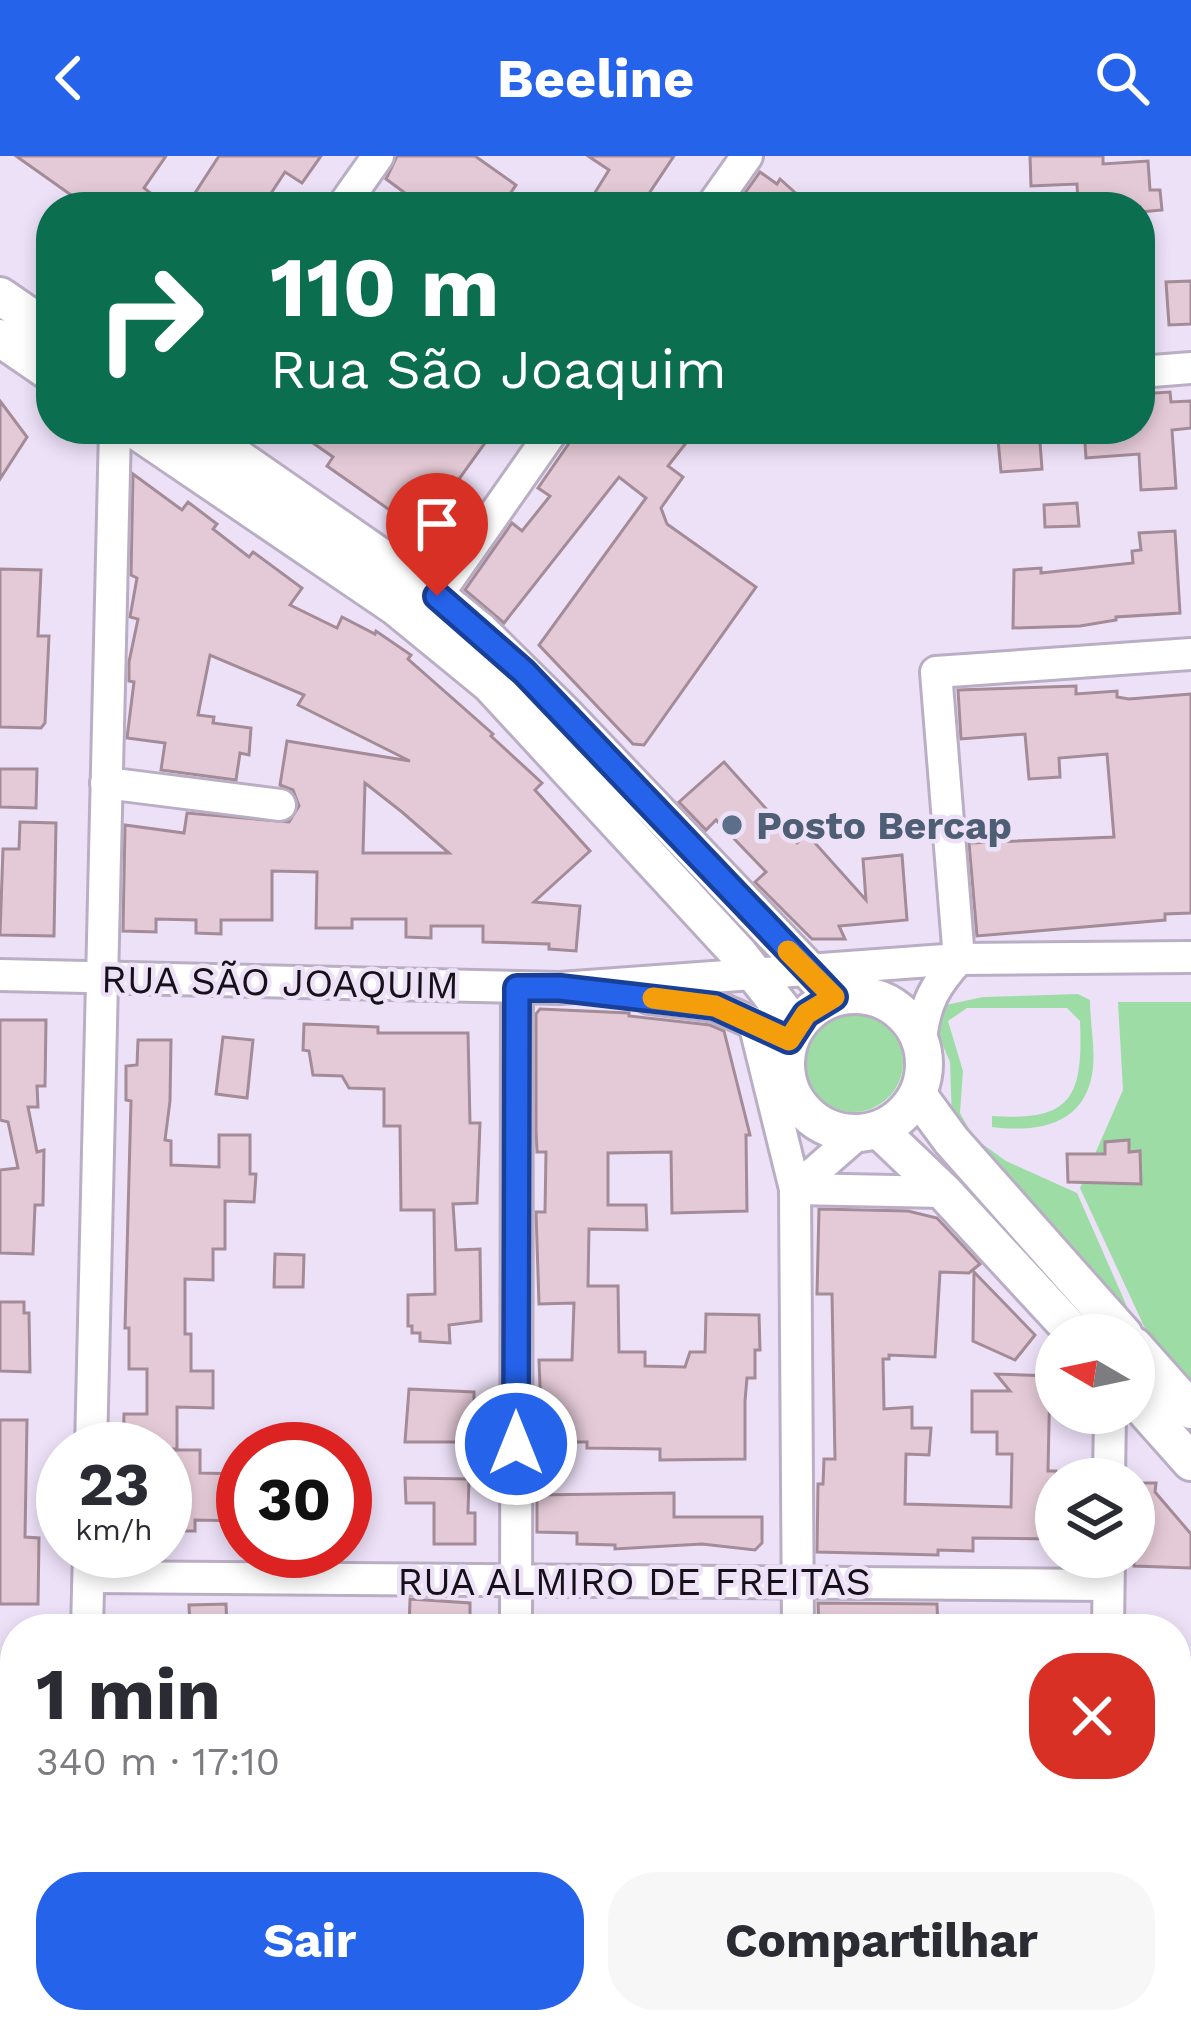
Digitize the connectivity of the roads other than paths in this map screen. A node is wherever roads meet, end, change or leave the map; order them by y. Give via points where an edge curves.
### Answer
1 (378, 156) edge
2 (747, 156) edge
3 (353, 192) edge
4 (722, 192) edge
5 (0, 296) edge
6 (36, 321) edge
7 (0, 338) edge
8 (36, 363) edge
9 (1191, 368) edge
10 (1155, 371) edge
11 (115, 444) edge
12 (156, 444) edge
13 (218, 444) edge
14 (543, 444) edge
15 (437, 596) junction
16 (1191, 654) edge
17 (106, 783) junction
18 (280, 805) dead end
19 (1191, 957) edge
20 (959, 959) junction
21 (0, 975) edge
22 (759, 976) junction
23 (101, 978) junction
24 (517, 988) junction
25 (560, 988) junction
26 (828, 988) junction
27 (754, 1022) junction
28 (921, 1039) junction
29 (790, 1041) junction
30 (918, 1095) junction
31 (775, 1108) junction
32 (868, 1131) junction
33 (795, 1189) junction
34 (944, 1192) junction
35 (1057, 1314) edge
36 (1105, 1314) edge
37 (1155, 1370) edge
38 (1191, 1410) edge
39 (93, 1422) edge
40 (1155, 1422) edge
41 (1191, 1462) edge
42 (192, 1568) edge
43 (1035, 1574) edge
44 (89, 1578) edge
45 (1108, 1578) edge
46 (516, 1580) junction
47 (798, 1582) junction
48 (88, 1614) edge
49 (516, 1614) edge
50 (798, 1614) edge
51 (1108, 1614) edge

1 - 3 street
2 - 4 street
5 - 6 main road
7 - 8 main road
9 - 10 street
11 - 17 street
12 - 22 main road via 440,640 548,745
13 - 15 main road
14 - 15 street
15 - 26 main road via 524,672
16 - 20 street via 936,672
17 - 18 street
17 - 23 street
19 - 20 street
20 - 26 street via 871,967
20 - 28 street via 934,986
21 - 23 street, RUA SÃO JOAQUIM
22 - 25 street, RUA SÃO JOAQUIM
22 - 26 street, RUA SÃO JOAQUIM
22 - 29 main road
23 - 24 street, RUA SÃO JOAQUIM
23 - 39 street
24 - 25 street, RUA SÃO JOAQUIM
24 - 46 street
25 - 27 street, RUA SÃO JOAQUIM via 696,1003
26 - 28 main road via 890,1003
26 - 29 main road
27 - 29 street, RUA SÃO JOAQUIM
27 - 31 street
28 - 30 main road
29 - 31 street
29 - 32 main road via 787,1080 797,1102 835,1131
30 - 32 main road via 901,1116
30 - 36 main road
31 - 33 street
32 - 33 street
32 - 34 main road
33 - 34 street
33 - 47 street
34 - 35 main road
37 - 38 main road
40 - 41 main road
42 - 46 street, RUA ALMIRO DE FREITAS
43 - 47 street, RUA ALMIRO DE FREITAS
44 - 48 street
45 - 51 street
46 - 47 street, RUA ALMIRO DE FREITAS
46 - 49 street
47 - 50 street

